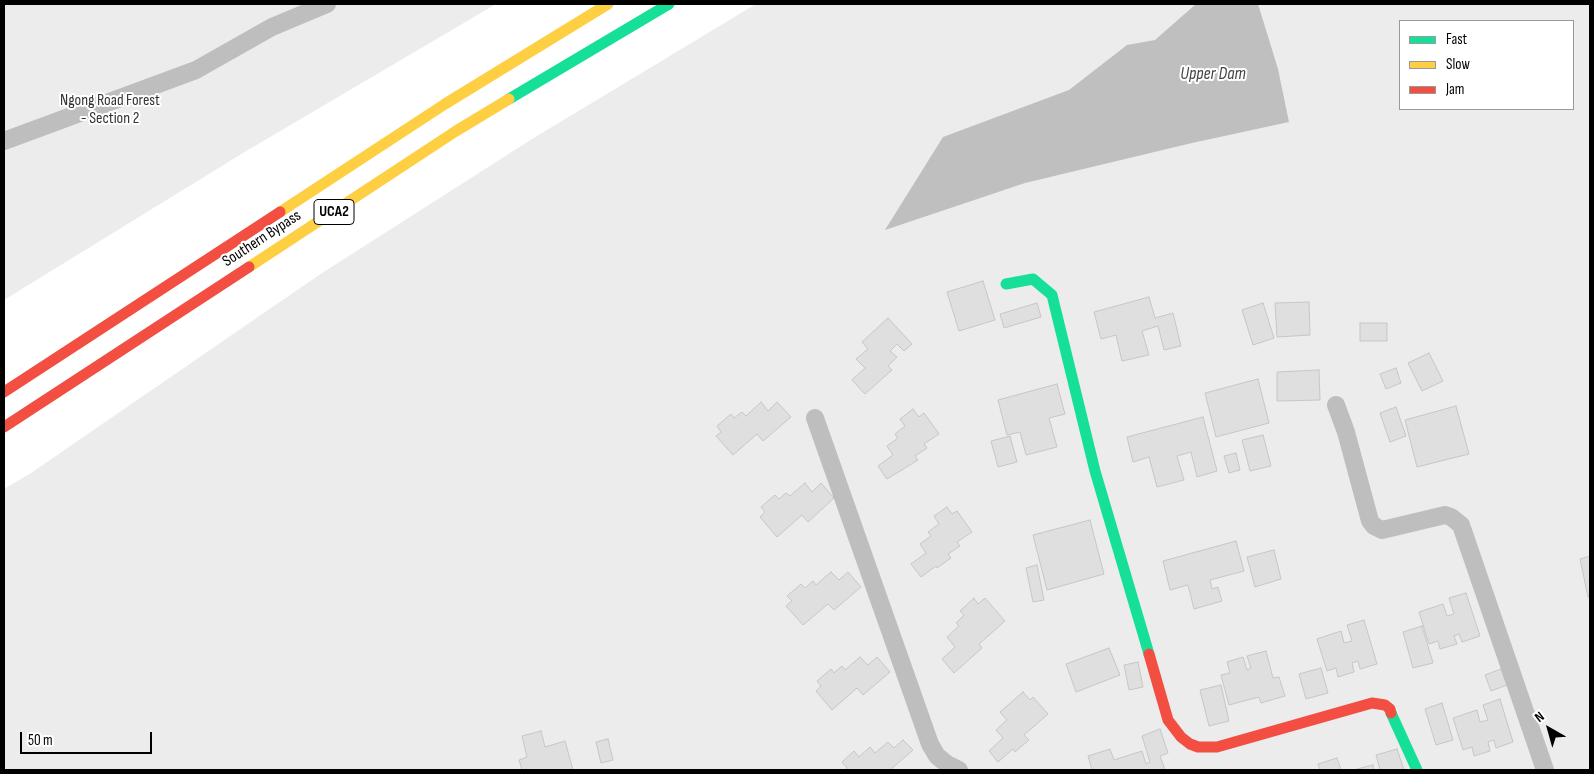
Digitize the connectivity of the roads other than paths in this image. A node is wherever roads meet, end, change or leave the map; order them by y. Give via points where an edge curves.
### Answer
1 (326, 4) edge
2 (608, 4) edge
3 (669, 4) edge
4 (4, 141) edge
5 (1006, 284) dead end
6 (4, 392) edge
7 (1336, 405) dead end
8 (814, 418) dead end
9 (4, 427) edge
10 (959, 770) edge
11 (1417, 770) edge
12 (1545, 770) edge

1 - 4 street via 272,26 196,70
2 - 6 main road, Southern Bypass / UCA2 via 445,104
3 - 9 main road, Southern Bypass / UCA2 via 456,131
5 - 11 main road via 1033,279 1052,295 1095,471 1168,720 1177,733 1190,744 1217,747 1380,703 1390,709
7 - 12 street via 1374,526 1382,530 1445,515 1461,525
8 - 10 street via 930,744 937,756

